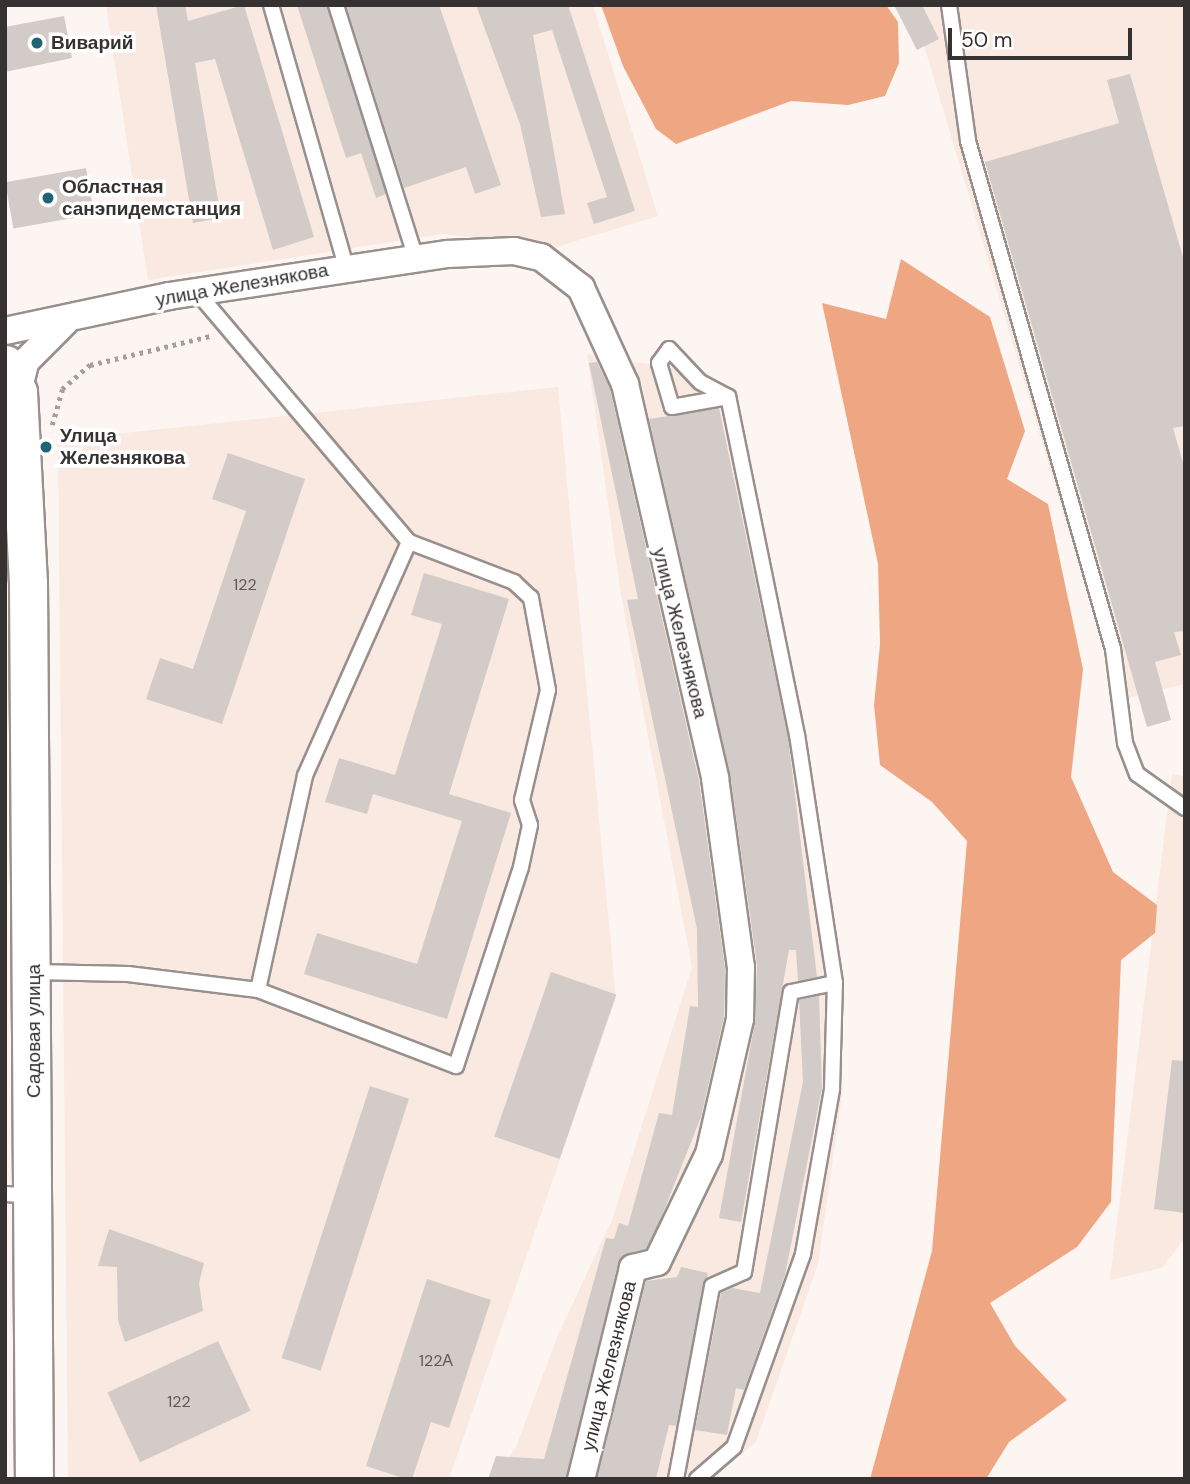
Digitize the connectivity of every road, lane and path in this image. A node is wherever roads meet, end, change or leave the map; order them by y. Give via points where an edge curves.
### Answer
1 (271, 5) edge
2 (336, 5) edge
3 (949, 5) edge
4 (416, 259) junction
5 (346, 267) junction
6 (197, 292) junction
7 (66, 321) junction
8 (5, 331) edge
9 (216, 335) dead end
10 (12, 378) edge
11 (728, 397) junction
12 (26, 446) edge
13 (5, 525) edge
14 (409, 542) junction
15 (28, 583) junction
16 (1185, 808) edge
17 (34, 972) junction
18 (835, 983) junction
19 (258, 990) junction
20 (19, 1195) edge
21 (34, 1479) edge
22 (581, 1479) edge
23 (676, 1479) edge
24 (697, 1479) edge

1 - 5 lane
2 - 4 lane
3 - 16 lane via 968,141 1113,649 1125,743 1137,774
4 - 5 street, улица Железнякова
4 - 22 street, улица Железнякова via 514,251 560,268 585,298 625,384 715,778 736,899 740,1018 709,1154 657,1262 633,1268
5 - 6 street, улица Железнякова
6 - 7 street, улица Железнякова
6 - 14 lane
7 - 8 street, улица Железнякова
7 - 10 street
9 - 12 path via 90,365 62,389
10 - 12 main road, Садовая улица
11 - 11 lane via 672,407 659,363 669,349 700,382
11 - 18 lane via 797,735
12 - 15 main road, Садовая улица
13 - 15 main road
14 - 19 lane via 305,776
14 - 19 lane via 514,582 530,598 548,690 522,800 530,825 521,867 456,1066
15 - 17 main road, Садовая улица
17 - 19 lane via 128,974
17 - 20 main road, Садовая улица
18 - 23 lane via 791,992 744,1272 712,1286
18 - 24 lane via 832,1089 803,1254 734,1447
20 - 21 main road, Садовая улица

